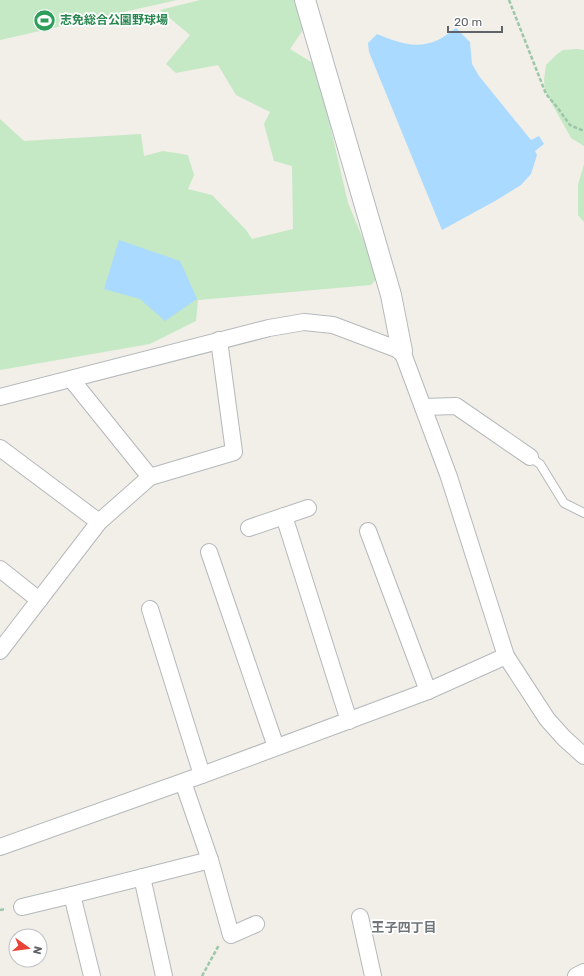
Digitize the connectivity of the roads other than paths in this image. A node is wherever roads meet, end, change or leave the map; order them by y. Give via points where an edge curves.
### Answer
1 (305, 0) edge
2 (219, 340) junction
3 (402, 351) junction
4 (71, 379) junction
5 (0, 397) edge
6 (423, 406) junction
7 (0, 448) edge
8 (530, 457) joint
9 (150, 477) junction
10 (308, 508) dead end
11 (584, 513) edge
12 (284, 516) junction
13 (100, 522) junction
14 (249, 528) dead end
15 (368, 531) dead end
16 (209, 552) dead end
17 (0, 569) edge
18 (40, 600) junction
19 (150, 609) dead end
20 (0, 651) edge
21 (506, 656) junction
22 (428, 691) junction
23 (349, 720) junction
24 (276, 747) junction
25 (584, 756) edge
26 (202, 775) junction
27 (183, 782) junction
28 (0, 847) edge
29 (210, 860) junction
30 (142, 877) junction
31 (72, 896) junction
32 (22, 907) dead end
33 (360, 917) dead end
34 (256, 924) dead end
35 (584, 972) edge
36 (92, 976) edge
37 (164, 976) edge
38 (373, 976) edge
39 (576, 976) edge

1 - 3 street via 391,295
2 - 3 street via 304,322 333,325
2 - 4 street
2 - 9 street via 234,452
3 - 6 street
4 - 5 street
4 - 9 street
6 - 8 street via 456,406
6 - 21 street
7 - 13 street
8 - 11 lane via 540,464 564,503
9 - 13 street
10 - 12 street
12 - 14 street
12 - 23 street
13 - 18 street
15 - 22 street
16 - 24 street
17 - 18 street
18 - 20 street
19 - 26 street
21 - 22 street
21 - 25 street via 547,719
22 - 23 street
23 - 24 street
24 - 26 street
26 - 27 street
27 - 28 street
27 - 29 street
29 - 30 street
29 - 34 street via 231,935
30 - 31 street
30 - 37 street
31 - 32 street
31 - 36 street
33 - 38 street
35 - 39 street

